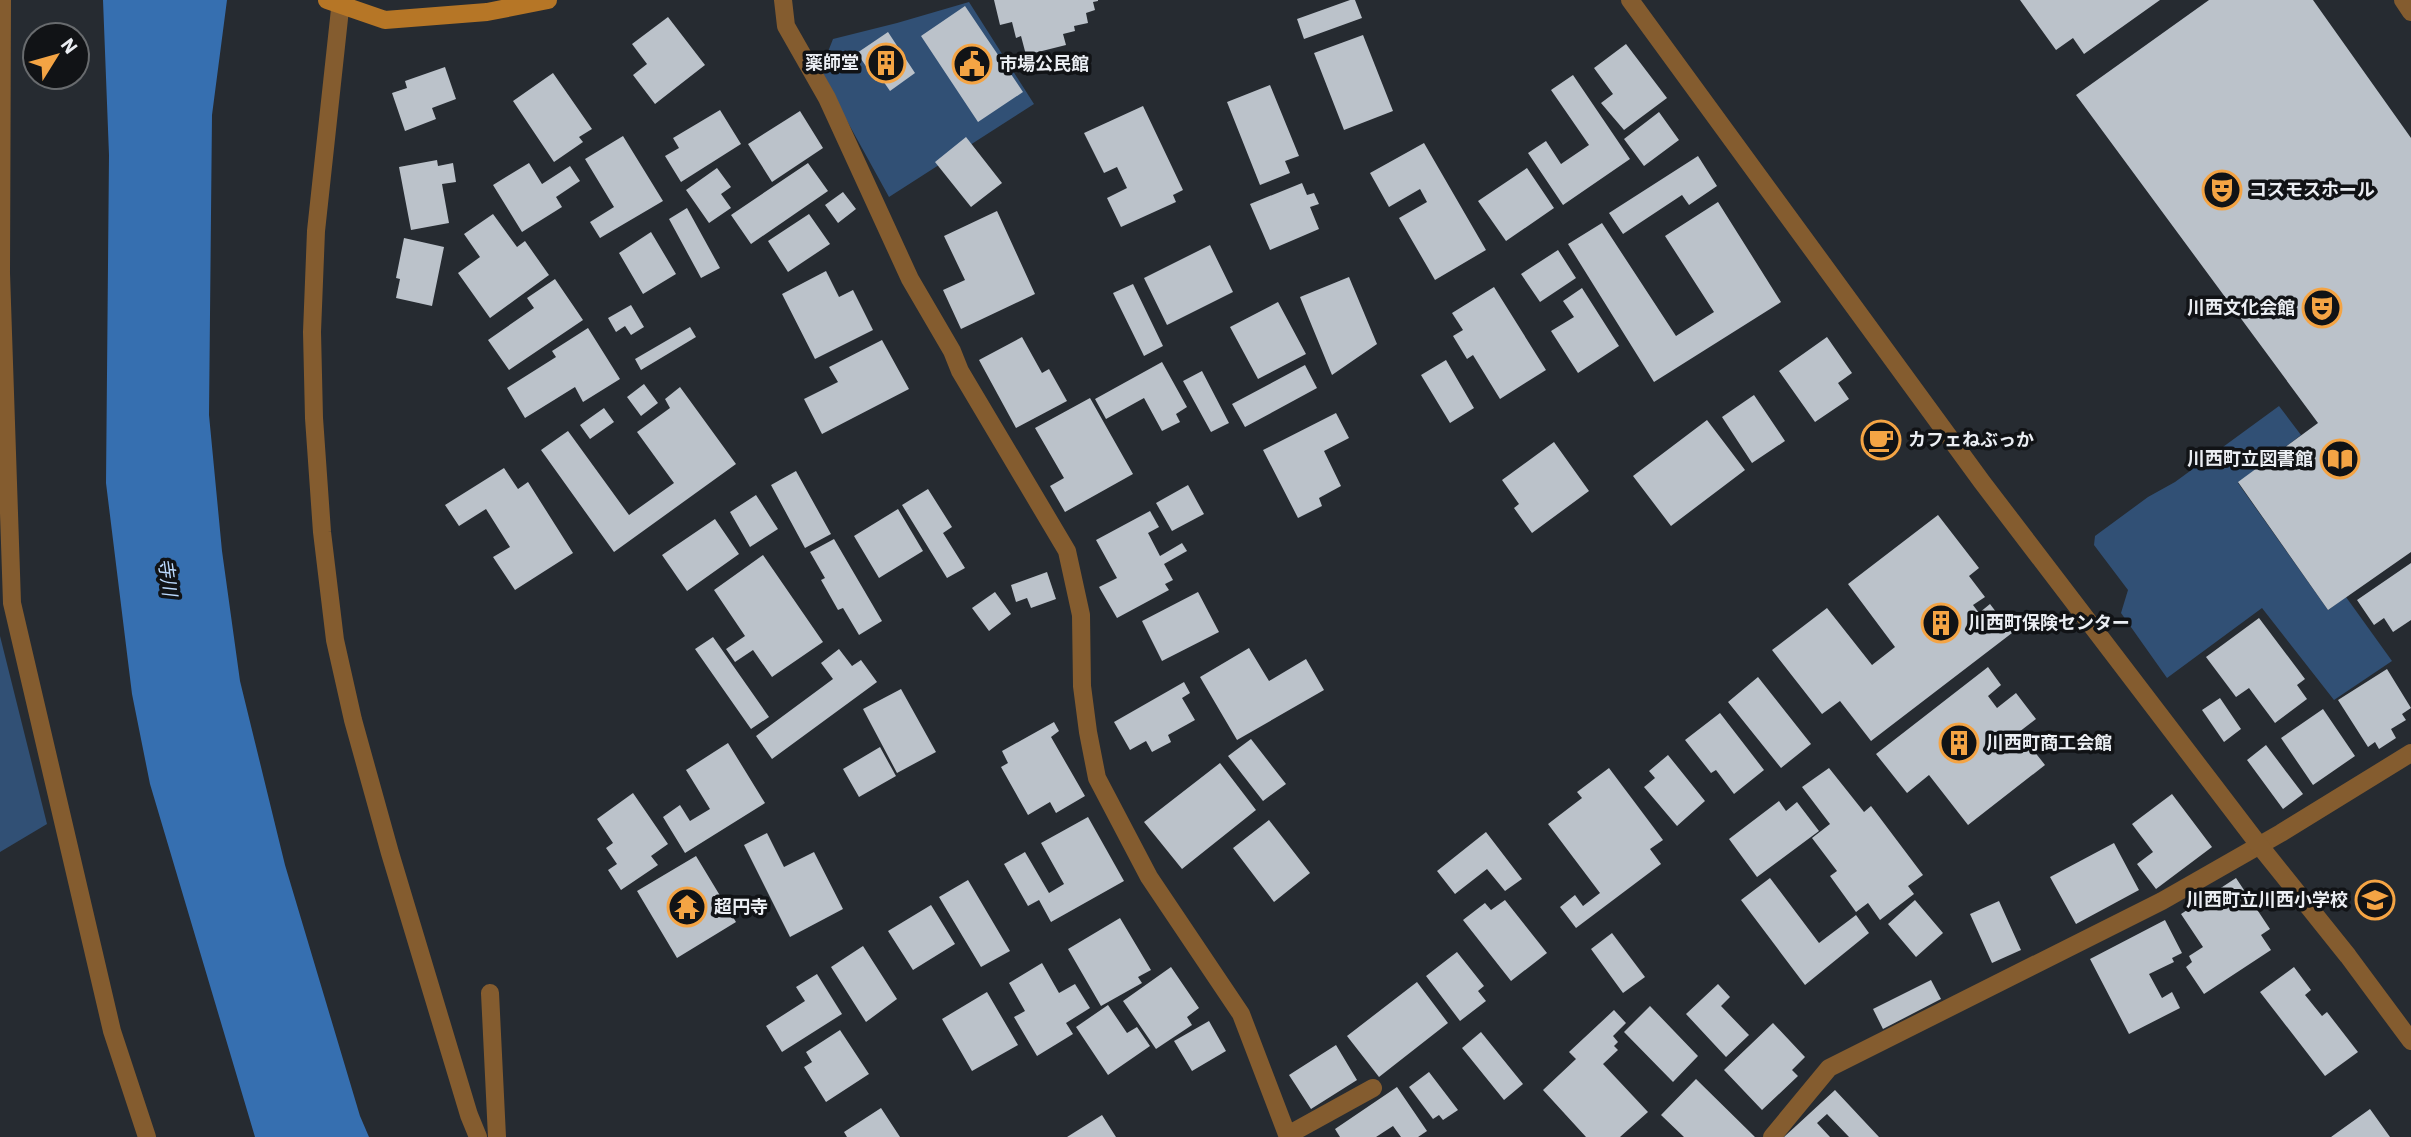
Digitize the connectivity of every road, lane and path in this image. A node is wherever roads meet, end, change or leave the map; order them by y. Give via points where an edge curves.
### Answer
1 (2, 0) edge
2 (548, 0) edge
3 (783, 0) edge
4 (1630, 0) edge
5 (2403, 0) edge
6 (336, 2) edge
7 (2411, 12) edge
8 (2411, 753) edge
9 (2259, 845) junction
10 (490, 993) dead end
11 (2411, 1041) edge
12 (1373, 1088) dead end
13 (1288, 1136) edge
14 (147, 1137) edge
15 (478, 1137) edge
16 (497, 1137) edge
17 (1772, 1137) edge

1 - 14 street via 1,273 12,603 113,1031
2 - 6 main road via 487,12 385,20
3 - 13 street via 786,26 827,99 910,279 1067,551 1081,615 1082,685 1097,778 1149,877 1241,1014
4 - 9 street via 1982,482
5 - 7 street
6 - 15 street via 312,331 314,418 335,640 390,853
8 - 9 street
9 - 11 street
9 - 17 street via 2162,901 1829,1068
10 - 16 street
12 - 13 street

